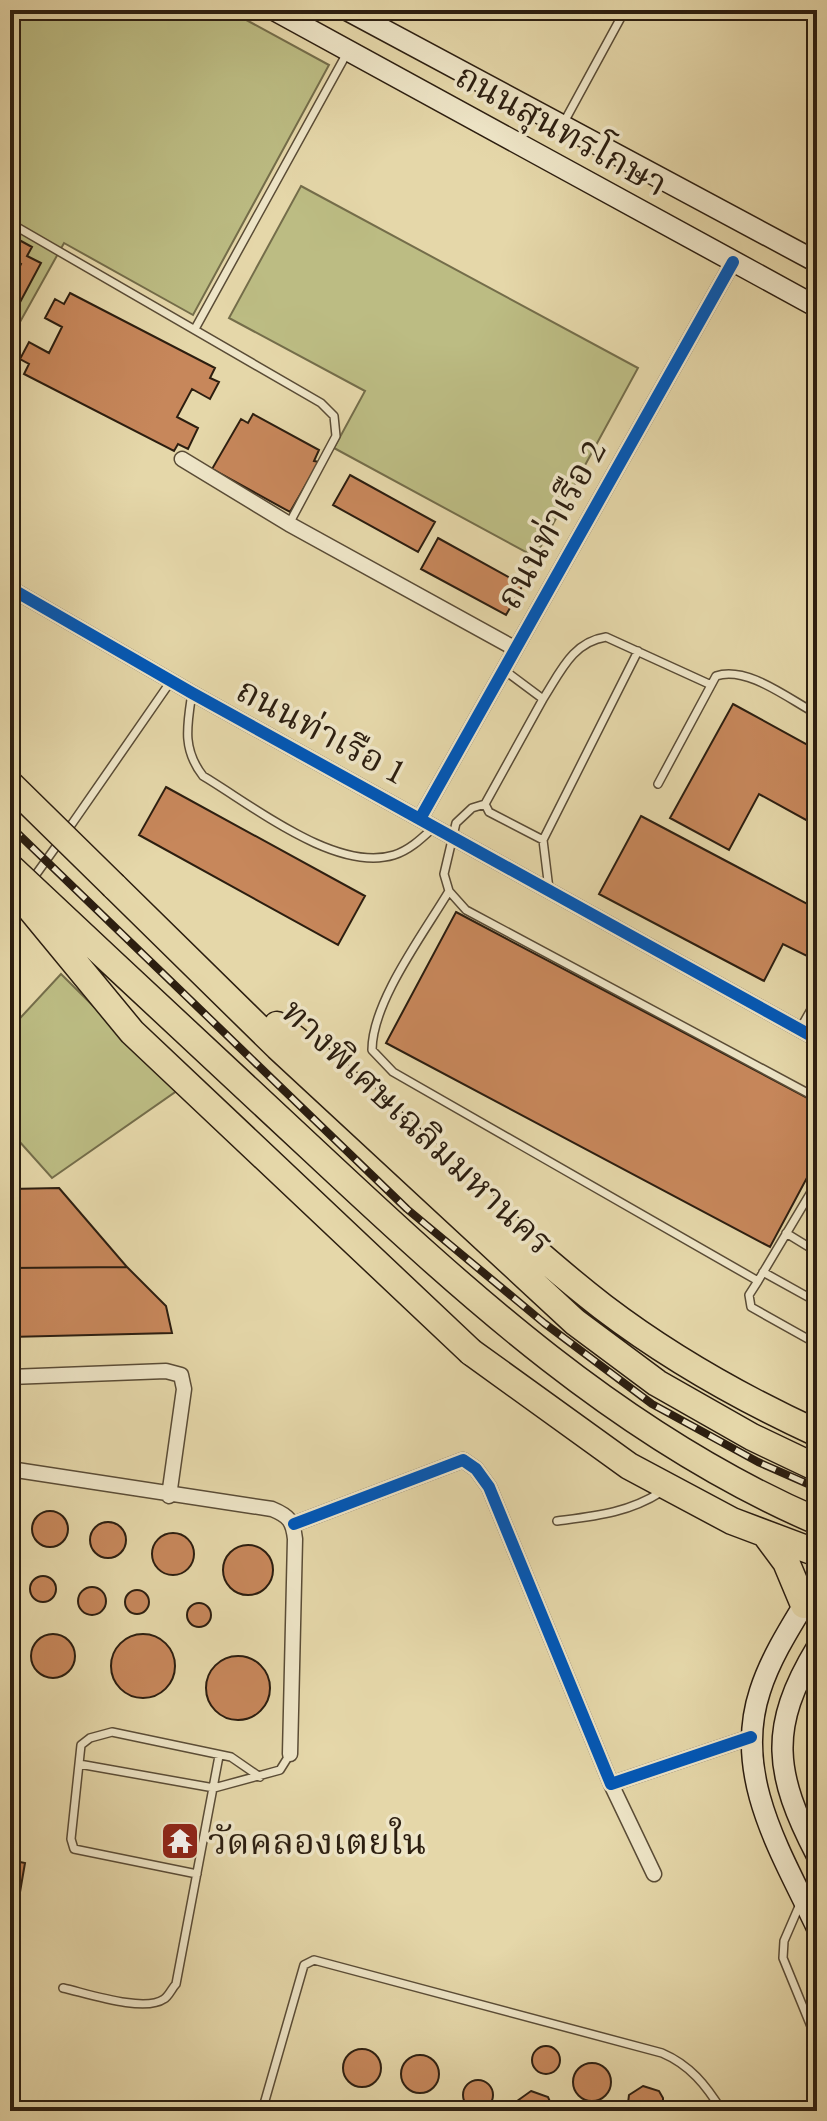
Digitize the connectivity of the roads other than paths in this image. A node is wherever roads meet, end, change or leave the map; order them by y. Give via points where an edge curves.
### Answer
1 (274, 10) edge
2 (347, 10) edge
3 (625, 10) edge
4 (380, 18) edge
5 (348, 51) junction
6 (563, 125) junction
7 (10, 223) edge
8 (733, 262) junction
9 (817, 262) edge
10 (817, 307) edge
11 (196, 327) junction
12 (182, 459) dead end
13 (289, 524) junction
14 (10, 588) edge
15 (514, 648) junction
16 (638, 651) junction
17 (503, 669) junction
18 (171, 681) junction
19 (709, 684) junction
20 (192, 693) junction
21 (543, 699) junction
22 (817, 714) edge
23 (10, 784) edge
24 (658, 784) dead end
25 (485, 804) junction
26 (421, 817) junction
27 (436, 826) junction
28 (453, 835) junction
29 (543, 840) junction
30 (10, 867) edge
31 (10, 883) edge
32 (549, 889) junction
33 (449, 891) junction
34 (10, 910) edge
35 (188, 958) junction
36 (817, 999) edge
37 (800, 1029) junction
38 (817, 1039) edge
39 (817, 1098) edge
40 (817, 1182) edge
41 (807, 1200) junction
42 (817, 1205) edge
43 (786, 1233) junction
44 (817, 1252) edge
45 (763, 1272) junction
46 (758, 1281) junction
47 (817, 1302) edge
48 (817, 1344) edge
49 (10, 1377) edge
50 (817, 1433) edge
51 (817, 1468) edge
52 (10, 1469) edge
53 (668, 1487) junction
54 (169, 1496) junction
55 (557, 1521) dead end
56 (817, 1521) edge
57 (294, 1524) junction
58 (765, 1534) junction
59 (817, 1553) edge
60 (810, 1594) edge
61 (815, 1656) edge
62 (751, 1737) junction
63 (290, 1754) joint
64 (219, 1756) junction
65 (79, 1764) junction
66 (260, 1777) junction
67 (611, 1784) junction
68 (214, 1788) junction
69 (817, 1856) edge
70 (197, 1874) junction
71 (654, 1874) dead end
72 (803, 1898) junction
73 (817, 1928) edge
74 (63, 1988) dead end
75 (817, 2041) edge
76 (262, 2111) edge
77 (722, 2111) edge

1 - 5 main road, ถนนสุนทรโกษา
2 - 4 main road, ถนนสุนทรโกษา
3 - 6 lane
4 - 6 main road, ถนนสุนทรโกษา
5 - 8 main road, ถนนสุนทรโกษา
5 - 11 lane
6 - 9 main road, ถนนสุนทรโกษา
7 - 11 lane
8 - 10 main road, ถนนสุนทรโกษา
8 - 15 street, ถนนท่าเรือ 2
11 - 13 lane via 334,416 336,436
12 - 13 street
13 - 15 street
14 - 18 street, ถนนท่าเรือ 1
15 - 17 street, ถนนท่าเรือ 2
16 - 19 lane
16 - 21 lane via 606,637 582,644
16 - 29 lane
17 - 21 lane
17 - 26 street, ถนนท่าเรือ 2
18 - 20 street, ถนนท่าเรือ 1
18 - 34 lane
19 - 22 lane via 728,672 748,677
19 - 24 lane
20 - 26 street, ถนนท่าเรือ 1
20 - 27 lane via 185,737 203,776 316,844 361,859 393,856
21 - 25 lane
23 - 35 highway, ทางพิเศษเฉลิมมหานคร, bridge
25 - 28 lane via 456,823
25 - 29 lane via 489,812
26 - 27 street, ถนนท่าเรือ 1
27 - 28 street, ถนนท่าเรือ 1
28 - 32 street, ถนนท่าเรือ 1
28 - 33 lane via 444,874
29 - 32 lane
30 - 56 highway, bridge via 536,1350 621,1414 720,1475
31 - 53 highway, bridge via 132,1032 471,1352 629,1466
32 - 37 street, ถนนท่าเรือ 1
33 - 39 lane via 466,910
33 - 46 lane via 372,1032 372,1050 380,1061
35 - 50 highway via 335,1069 603,1307 682,1363
35 - 51 highway, ทางพิเศษเฉลิมมหานคร via 575,1322 657,1383
36 - 37 lane
37 - 38 street, ถนนท่าเรือ 1
40 - 41 lane
41 - 42 lane
41 - 43 lane
43 - 44 lane
43 - 45 lane
45 - 46 lane
45 - 47 lane
46 - 48 lane via 749,1295 751,1307
49 - 54 street via 166,1371 181,1375 183,1402
52 - 54 street
53 - 55 lane via 638,1506
53 - 58 highway
54 - 57 street via 272,1509
57 - 63 street
57 - 67 street via 463,1460 476,1469 489,1487
58 - 59 highway
58 - 60 highway
60 - 62 main road via 768,1670
61 - 69 main road via 788,1701 782,1755 791,1798
62 - 67 street
62 - 72 main road via 758,1794
63 - 66 lane via 280,1770
64 - 65 lane via 112,1732 81,1745
64 - 66 lane via 231,1757
64 - 68 lane
65 - 68 lane
65 - 70 lane via 74,1849
66 - 68 lane
67 - 71 street
68 - 70 lane
70 - 74 lane via 176,1984 165,1999 134,2004
72 - 73 main road
72 - 75 lane via 784,1941 783,1958
76 - 77 lane via 308,1960 662,2053 681,2061

